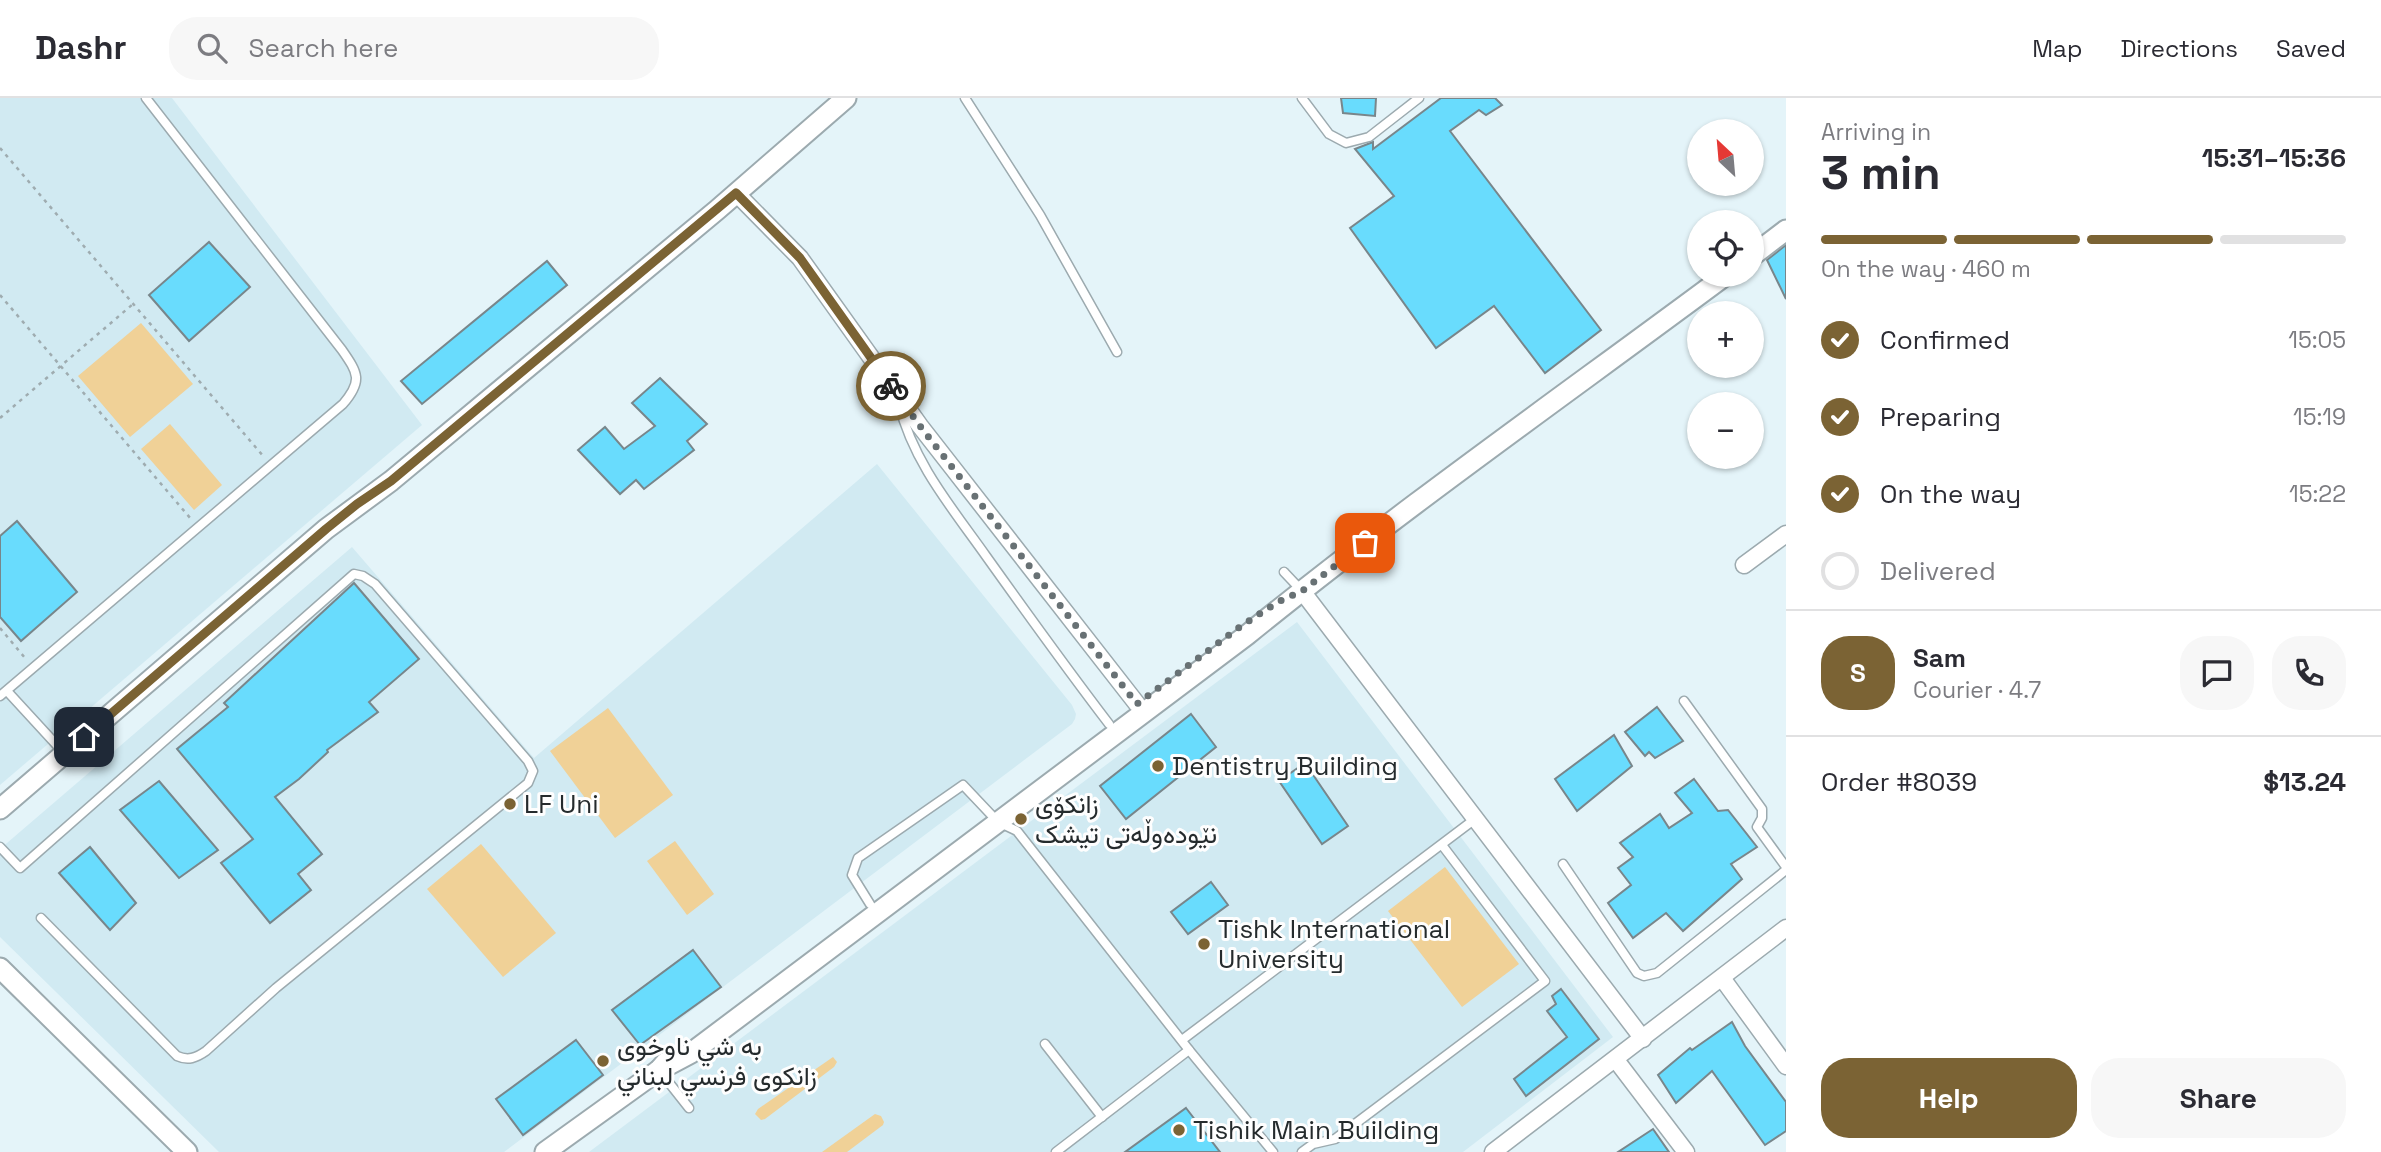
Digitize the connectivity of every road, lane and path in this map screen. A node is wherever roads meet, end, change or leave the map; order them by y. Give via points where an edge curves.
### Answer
1 (146, 98) edge
2 (846, 98) edge
3 (965, 98) edge
4 (1302, 98) edge
5 (1419, 98) edge
6 (0, 148) edge
7 (736, 193) junction
8 (1786, 230) edge
9 (1764, 247) edge
10 (1710, 287) edge
11 (0, 295) edge
12 (133, 304) junction
13 (1117, 352) dead end
14 (61, 367) junction
15 (896, 393) junction
16 (0, 418) edge
17 (270, 465) junction
18 (198, 527) junction
19 (1786, 534) edge
20 (1744, 565) dead end
21 (1284, 572) dead end
22 (1302, 591) junction
23 (0, 628) edge
24 (33, 668) junction
25 (4, 694) edge
26 (1684, 701) dead end
27 (1137, 704) junction
28 (1109, 724) junction
29 (68, 758) junction
30 (0, 809) edge
31 (994, 817) junction
32 (1475, 819) junction
33 (0, 823) edge
34 (1442, 845) junction
35 (0, 847) edge
36 (1563, 864) dead end
37 (1786, 868) edge
38 (870, 904) junction
39 (41, 918) dead end
40 (1786, 928) edge
41 (0, 968) edge
42 (1722, 978) junction
43 (1643, 1039) junction
44 (1182, 1040) junction
45 (1045, 1044) dead end
46 (1189, 1050) junction
47 (1616, 1059) junction
48 (1786, 1066) edge
49 (659, 1070) junction
50 (689, 1108) dead end
51 (1102, 1117) junction
52 (1510, 1138) junction
53 (187, 1152) edge
54 (545, 1152) edge
55 (1056, 1152) edge
56 (1273, 1152) edge
57 (1302, 1152) edge
58 (1493, 1152) edge
59 (1521, 1152) edge
60 (1686, 1152) edge

1 - 17 lane via 357,373 357,384 342,404
2 - 7 street
3 - 13 lane via 1040,215
4 - 5 lane via 1329,134 1346,143 1369,137
6 - 12 path
7 - 15 street via 800,258
7 - 29 street via 391,481 335,537
8 - 9 street
10 - 22 street
11 - 14 path
12 - 14 path
12 - 17 path
14 - 16 path
14 - 18 path
15 - 27 street
15 - 28 lane via 913,449
17 - 18 lane
18 - 24 lane
19 - 20 street
21 - 22 lane
22 - 27 street via 1255,617
22 - 31 street
22 - 32 street
23 - 24 path
24 - 25 lane
25 - 29 lane
26 - 37 lane via 1762,809 1757,827
27 - 28 street
28 - 31 street
29 - 30 street
29 - 33 street
31 - 38 street
31 - 38 lane via 963,785 858,858 852,875
31 - 44 lane via 1017,831
31 - 49 street via 691,1053
32 - 34 lane
32 - 43 street
34 - 44 lane
34 - 57 lane via 1545,981 1335,1139
35 - 39 lane via 20,869 354,574 375,584 533,771 528,783 196,1058 177,1056
36 - 37 lane via 1637,973 1644,976 1657,973
38 - 49 street via 683,1044
40 - 42 street
41 - 53 street
42 - 43 street
42 - 48 street
43 - 47 street
44 - 46 lane
45 - 51 lane
46 - 51 lane
46 - 56 lane
47 - 52 street
47 - 60 street
49 - 50 lane
49 - 54 street
51 - 55 lane
52 - 58 street
52 - 59 street

